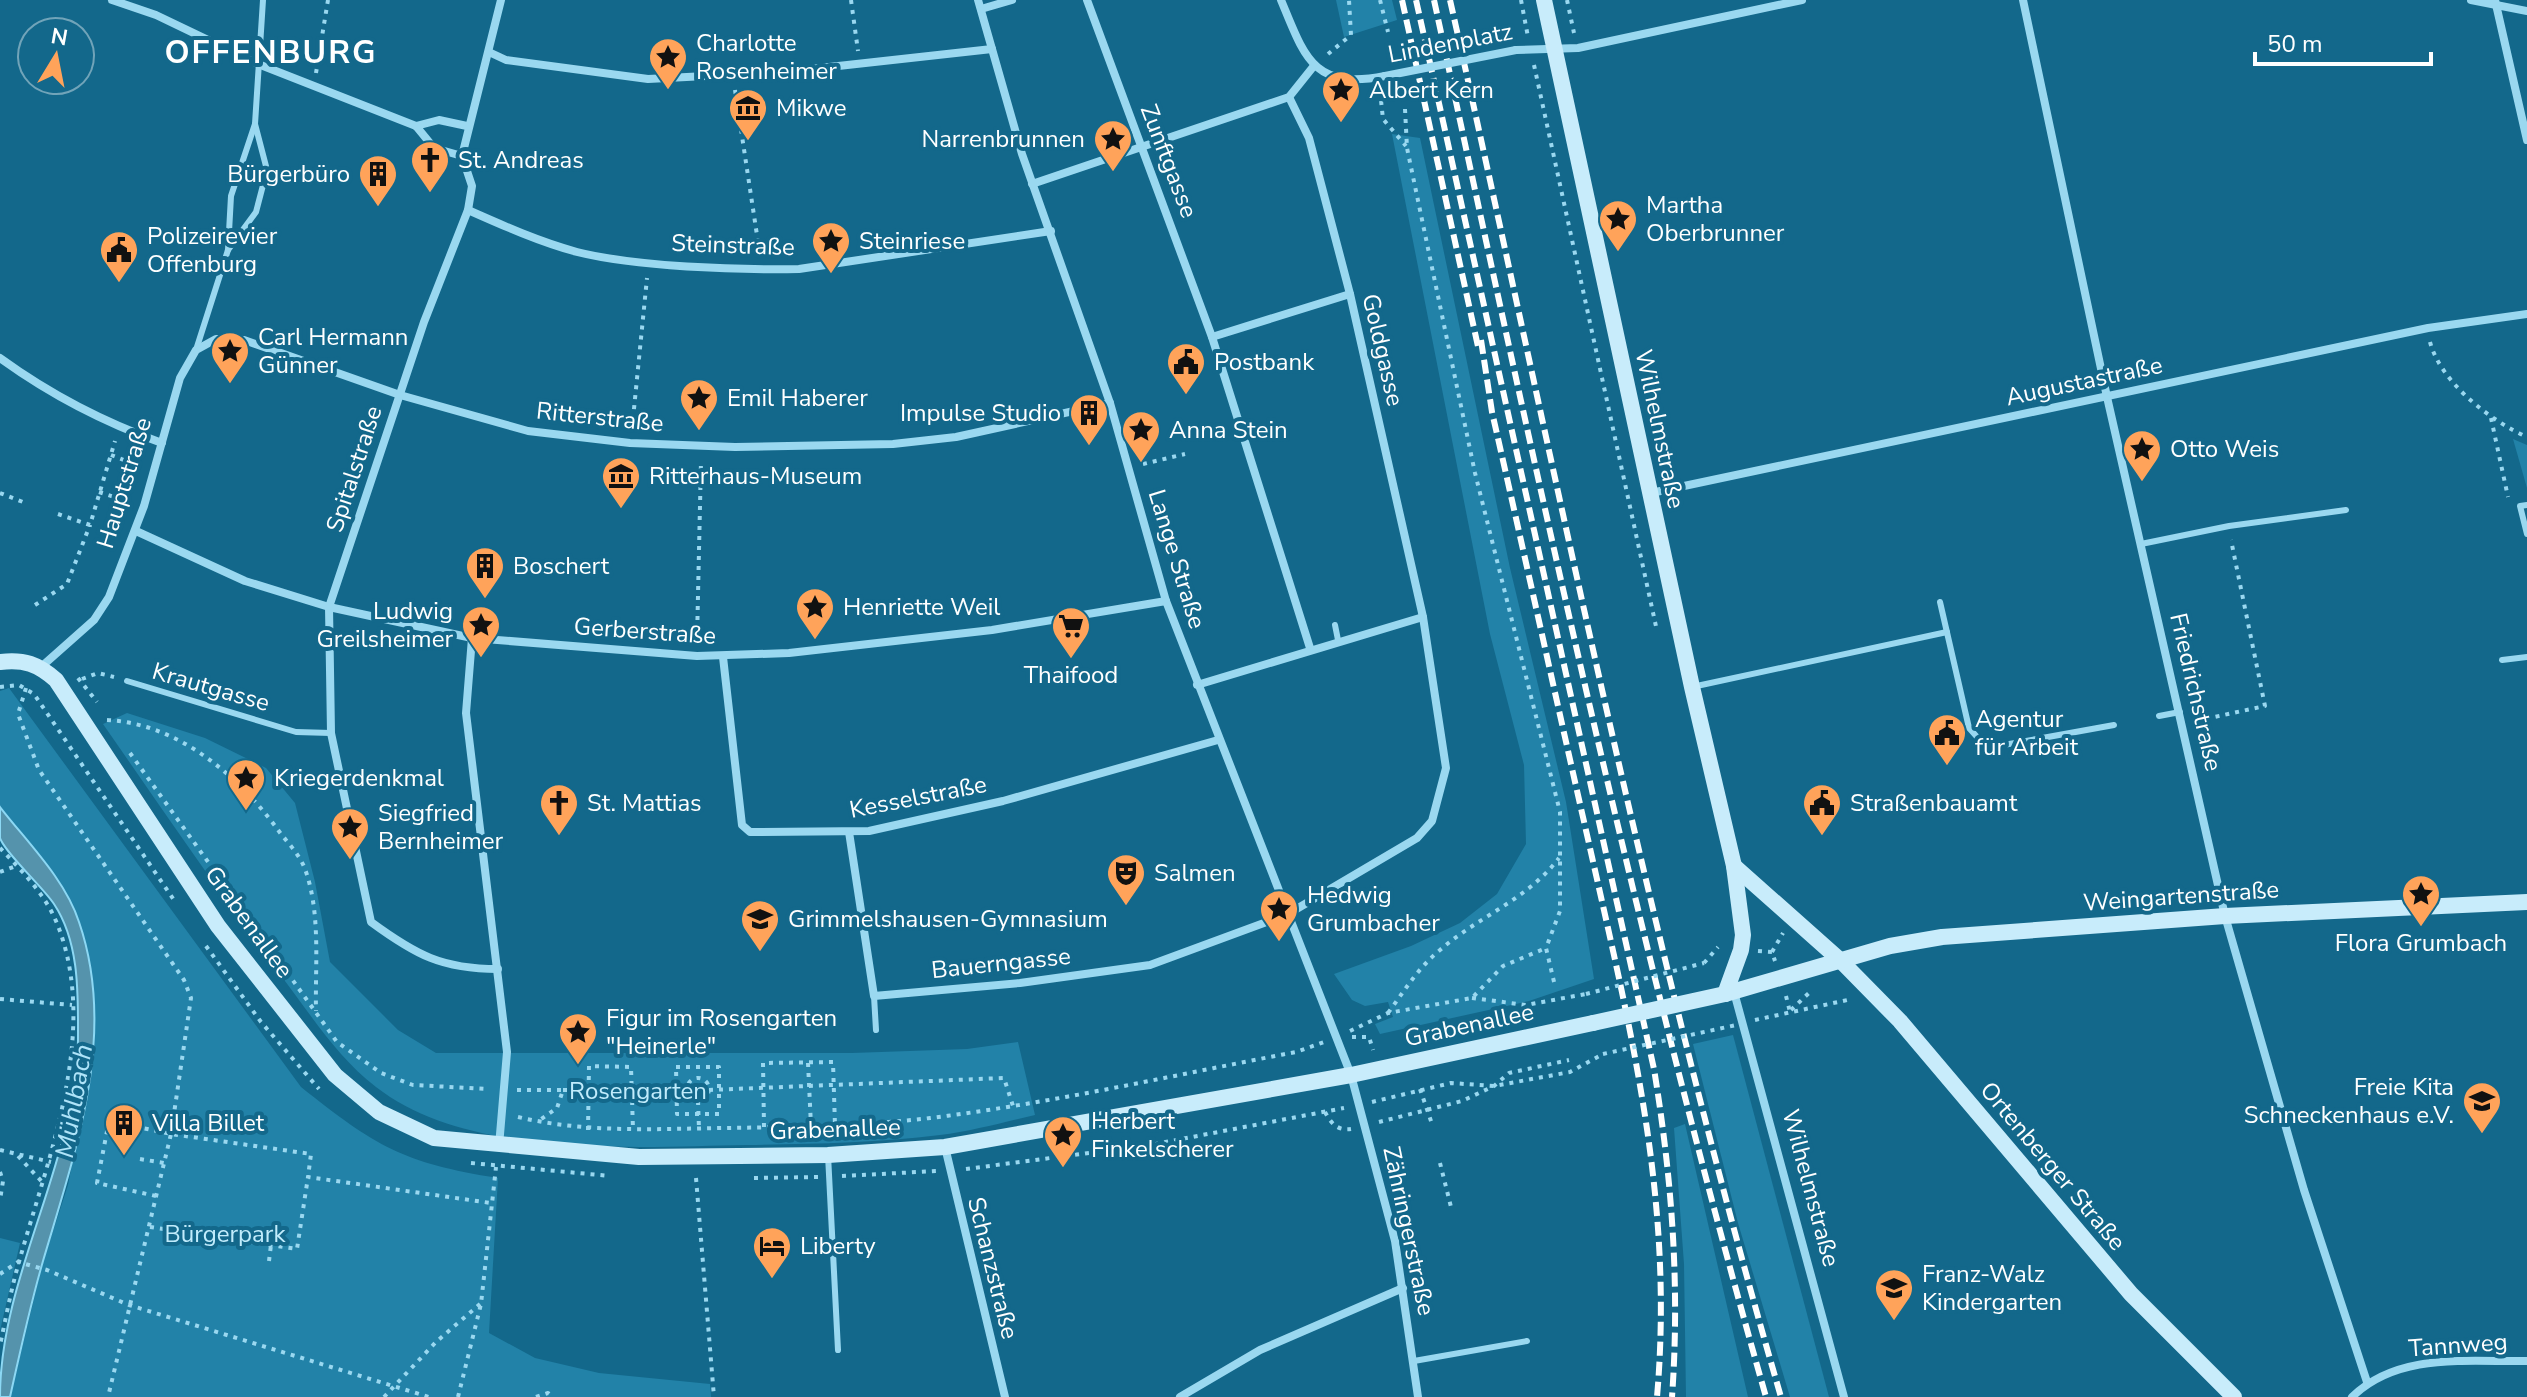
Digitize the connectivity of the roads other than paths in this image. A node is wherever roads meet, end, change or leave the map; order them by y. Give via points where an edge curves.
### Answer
1 (112, 0) edge
2 (263, 0) edge
3 (501, 0) edge
4 (1012, 0) edge
5 (1087, 0) edge
6 (1281, 0) edge
7 (1544, 0) edge
8 (1802, 0) edge
9 (2023, 0) edge
10 (2471, 0) edge
11 (2496, 3) edge
12 (980, 4) edge
13 (2527, 11) edge
14 (1553, 46) junction
15 (992, 49) junction
16 (491, 53) junction
17 (258, 64) junction
18 (1313, 67) junction
19 (1289, 97) junction
20 (255, 124) junction
21 (416, 126) junction
22 (467, 126) junction
23 (2527, 140) edge
24 (1140, 147) junction
25 (462, 156) junction
26 (1032, 184) junction
27 (468, 210) junction
28 (1051, 231) junction
29 (228, 250) junction
30 (1350, 294) junction
31 (2527, 314) edge
32 (1212, 337) junction
33 (196, 350) junction
34 (0, 358) edge
35 (400, 395) junction
36 (2107, 397) junction
37 (1110, 403) junction
38 (162, 443) junction
39 (1650, 493) junction
40 (2523, 506) edge
41 (2346, 510) dead end
42 (136, 531) junction
43 (2527, 534) edge
44 (2141, 544) junction
45 (1166, 601) junction
46 (1940, 602) dead end
47 (329, 607) junction
48 (1423, 617) junction
49 (1335, 625) dead end
50 (1947, 632) junction
51 (472, 638) junction
52 (1338, 640) junction
53 (1310, 648) junction
54 (723, 657) junction
55 (2527, 657) edge
56 (2502, 660) dead end
57 (0, 662) edge
58 (41, 667) junction
59 (127, 681) road end
60 (1197, 685) junction
61 (1692, 687) junction
62 (2180, 712) junction
63 (2159, 716) dead end
64 (2114, 725) dead end
65 (331, 733) junction
66 (1218, 740) junction
67 (849, 832) junction
68 (1734, 866) junction
69 (2527, 902) edge
70 (1288, 914) junction
71 (2225, 916) junction
72 (1841, 961) junction
73 (498, 969) junction
74 (1729, 993) junction
75 (874, 996) junction
76 (876, 1030) dead end
77 (1351, 1075) junction
78 (498, 1147) junction
79 (945, 1147) junction
80 (828, 1155) junction
81 (1403, 1288) junction
82 (1527, 1341) dead end
83 (838, 1350) dead end
84 (1414, 1361) junction
85 (2527, 1361) edge
86 (2367, 1382) junction
87 (1005, 1397) edge
88 (1180, 1397) edge
89 (1418, 1397) edge
90 (1844, 1397) edge
91 (2234, 1397) edge
92 (2352, 1397) edge

1 - 17 street
2 - 17 lane, Hauptstraße
3 - 16 street
4 - 12 street
5 - 24 street, Zunftgasse
6 - 18 street
7 - 14 main road, Wilhelmstraße
8 - 14 street, Lindenplatz via 1578,48
9 - 36 street, Friedrichstraße
10 - 11 street
11 - 13 street
11 - 23 street
12 - 15 street, Lange Straße
14 - 18 street, Lindenplatz, bridge via 1349,81
14 - 39 main road, Wilhelmstraße
15 - 16 street via 860,66 648,79 506,60
15 - 26 street, Lange Straße
16 - 22 street via 481,68
17 - 20 lane, Hauptstraße
17 - 21 street
18 - 19 street
19 - 24 street
19 - 30 street, Goldgasse via 1309,138
20 - 29 lane, Hauptstraße via 231,196
20 - 29 lane, Hauptstraße via 267,170 256,212
21 - 22 street via 439,120
21 - 25 street via 434,148
22 - 25 street
24 - 26 street
24 - 32 street, Zunftgasse
25 - 27 street via 472,186
26 - 28 street, Lange Straße
27 - 28 street, Steinstraße via 579,252 763,270
27 - 35 street, Spitalstraße
28 - 37 street, Lange Straße
29 - 33 lane, Hauptstraße
30 - 32 street
30 - 48 street, Goldgasse
31 - 36 street, Augustastraße via 2428,328
32 - 53 street, Zunftgasse
33 - 35 street, Ritterstraße via 232,337
33 - 38 street, Hauptstraße via 180,378
34 - 38 street via 58,398
35 - 37 street, Ritterstraße via 528,431 701,446 893,444 956,437
35 - 47 street, Spitalstraße
36 - 39 street, Augustastraße
36 - 44 street, Friedrichstraße
37 - 45 street, Lange Straße
38 - 42 street, Hauptstraße
39 - 61 main road, Wilhelmstraße
40 - 43 lane
41 - 44 lane
42 - 47 street, Gerberstraße via 245,581
42 - 58 street, Hauptstraße via 94,620
44 - 62 street, Friedrichstraße
45 - 54 street, Gerberstraße via 992,630
45 - 60 street, Lange Straße
46 - 50 lane
47 - 51 street, Gerberstraße
47 - 65 street, Spitalstraße
48 - 52 street
48 - 70 street, Goldgasse via 1446,768 1432,821 1417,838
49 - 52 lane
50 - 61 lane
50 - 64 lane via 1969,728 1987,748
51 - 54 street, Gerberstraße
51 - 73 street via 466,713
52 - 53 street
53 - 60 street
54 - 67 street, Kesselstraße via 733,767 745,829
55 - 56 lane
57 - 58 main road
58 - 78 main road, Grabenallee via 63,689 218,926 335,1075 379,1112 434,1138
59 - 65 lane, Krautgasse via 296,732
60 - 66 street, Lange Straße
61 - 68 main road, Wilhelmstraße
62 - 63 lane
62 - 71 street, Friedrichstraße
65 - 73 street, Spitalstraße via 371,922 409,950 435,960 461,969
66 - 67 street, Kesselstraße via 1003,801
66 - 70 street, Lange Straße
67 - 75 street
68 - 72 main road
68 - 74 main road, Wilhelmstraße via 1741,950
69 - 71 main road, Weingartenstraße
70 - 75 street, Bauerngasse via 1150,965
70 - 77 street, Lange Straße
71 - 72 main road, Weingartenstraße via 1942,937
71 - 86 street, Friedrichstraße via 2304,1190
72 - 74 main road, Grabenallee
72 - 91 main road, Ortenberger Straße via 1900,1021 2131,1294
73 - 78 street via 507,1052
74 - 77 main road, Grabenallee, bridge
74 - 90 street, Wilhelmstraße
75 - 76 lane
77 - 79 main road, Grabenallee
77 - 81 street, Zähringerstraße
78 - 80 main road, Grabenallee via 639,1157
79 - 80 main road, Grabenallee
79 - 87 street, Schanzstraße
80 - 83 lane
81 - 84 street, Zähringerstraße
81 - 88 street via 1260,1350
82 - 84 lane
84 - 89 street, Zähringerstraße
85 - 86 street, Tannweg via 2409,1364
86 - 92 street, Tannweg

